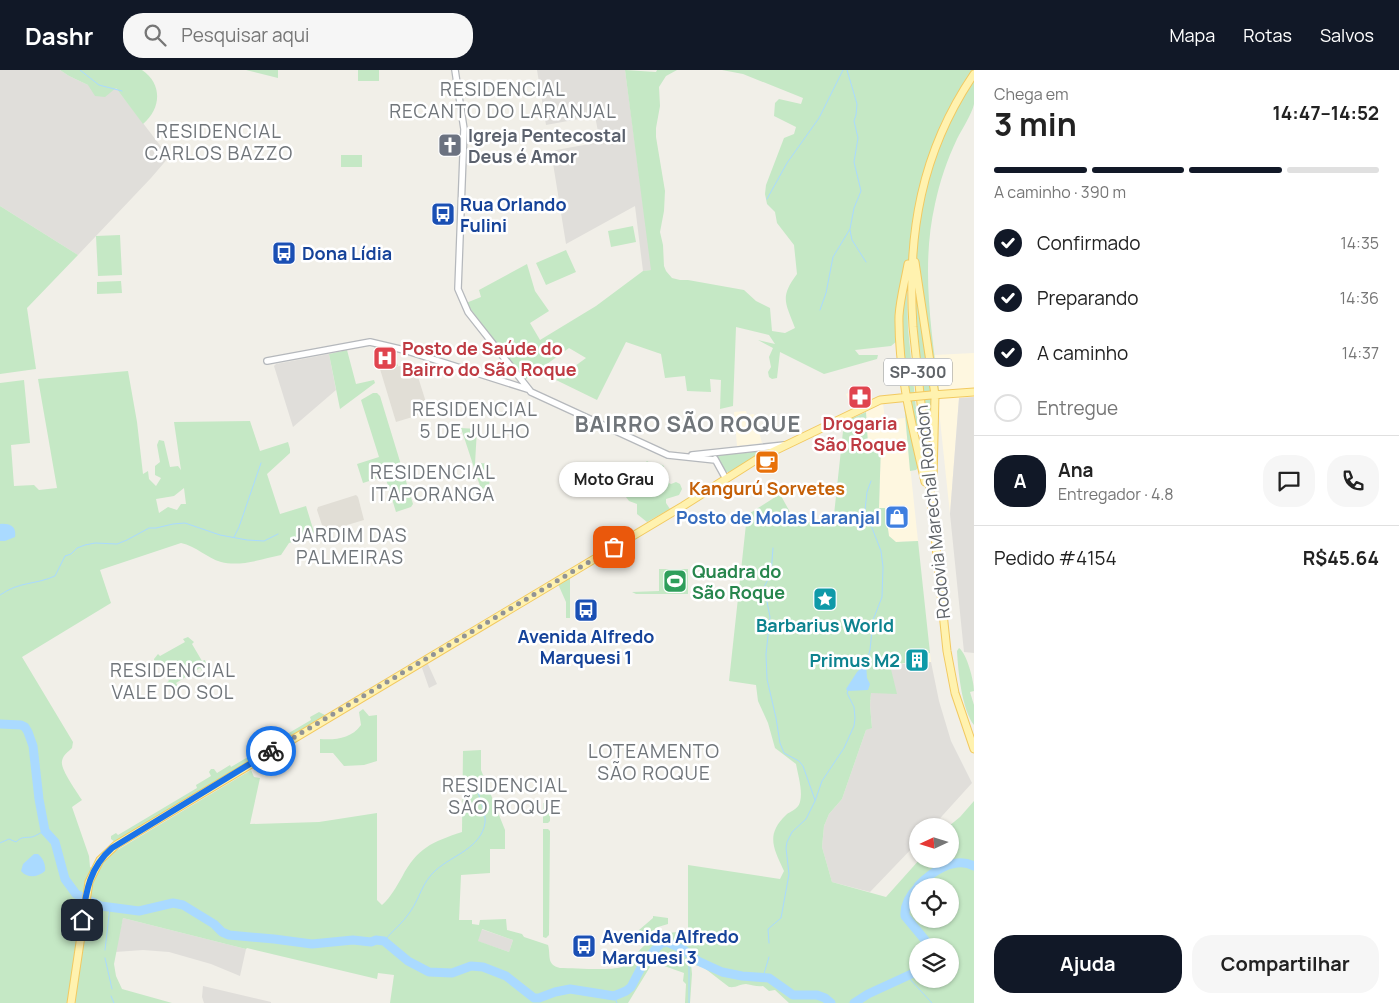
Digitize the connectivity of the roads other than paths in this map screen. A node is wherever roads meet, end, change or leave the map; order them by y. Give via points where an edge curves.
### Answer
1 (455, 70) edge
2 (974, 74) edge
3 (914, 231) junction
4 (268, 361) dead end
5 (518, 377) junction
6 (513, 384) junction
7 (529, 390) junction
8 (974, 392) edge
9 (933, 395) junction
10 (908, 397) junction
11 (788, 444) junction
12 (759, 447) junction
13 (716, 452) junction
14 (682, 457) junction
15 (761, 457) junction
16 (716, 460) junction
17 (726, 478) junction
18 (932, 513) junction
19 (974, 749) edge
20 (71, 1003) edge

1 - 5 street via 464,130 458,291 468,312
2 - 3 main road, Rodovia Marechal Rondon / SP-300 via 935,147 922,188
3 - 9 main road via 915,266
3 - 10 main road via 899,315
3 - 18 main road, Rodovia Marechal Rondon / SP-300 via 913,328
4 - 6 street via 370,342
5 - 6 street
5 - 7 street
6 - 7 street
7 - 14 street via 668,456
8 - 9 main road
9 - 10 main road, bridge
9 - 18 main road
10 - 11 main road via 880,400
10 - 18 main road
11 - 12 street
11 - 15 main road
12 - 13 street
12 - 15 street
13 - 14 street
13 - 16 street
14 - 16 street
15 - 17 main road
16 - 17 street
17 - 20 main road via 116,845 97,865 86,890
18 - 19 main road, Rodovia Marechal Rondon / SP-300 via 950,672 961,716

